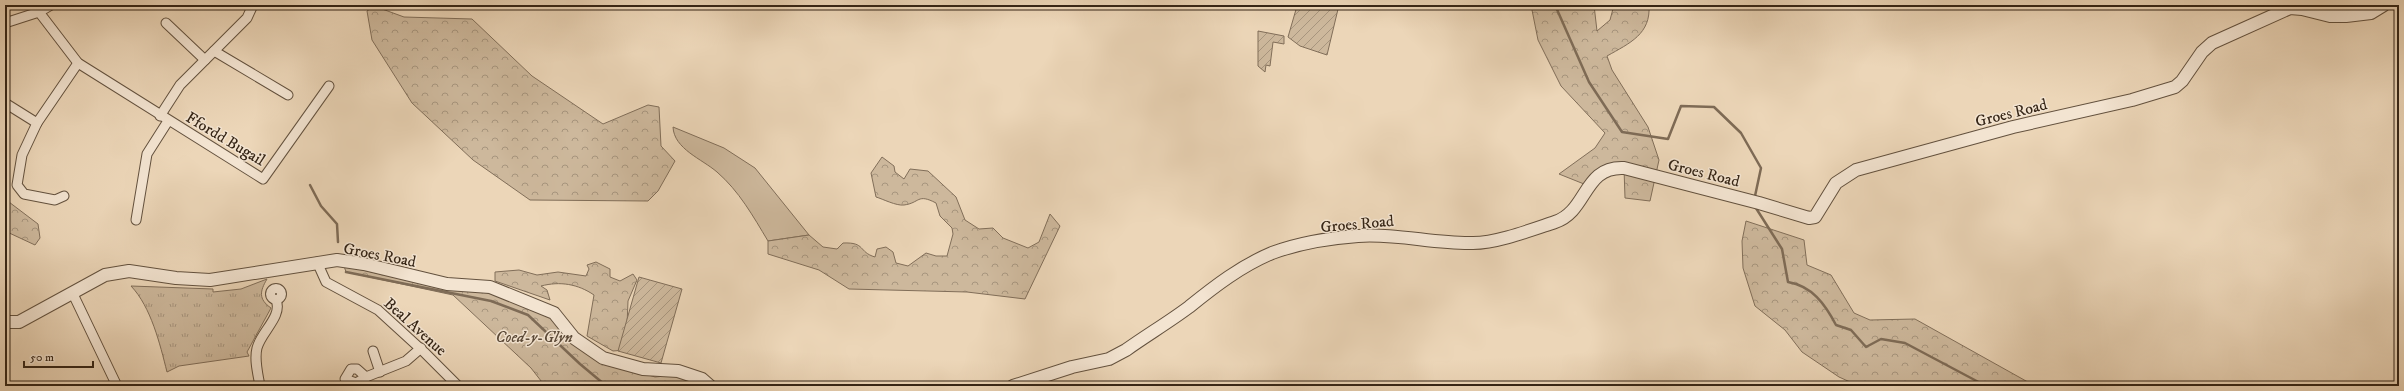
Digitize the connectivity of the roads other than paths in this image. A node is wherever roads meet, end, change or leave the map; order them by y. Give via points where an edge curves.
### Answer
1 (51, 5) edge
2 (253, 5) edge
3 (2384, 5) edge
4 (38, 9) edge
5 (5, 23) edge
6 (166, 24) dead end
7 (175, 32) junction
8 (168, 39) dead end
9 (214, 51) junction
10 (205, 60) junction
11 (78, 63) junction
12 (329, 86) dead end
13 (288, 96) dead end
14 (5, 103) edge
15 (164, 118) junction
16 (37, 124) junction
17 (64, 196) dead end
18 (136, 220) dead end
19 (317, 262) junction
20 (73, 294) junction
21 (276, 300) dead end
22 (5, 322) edge
23 (421, 348) junction
24 (373, 351) dead end
25 (380, 372) junction
26 (366, 377) dead end
27 (117, 386) edge
28 (260, 386) edge
29 (458, 386) edge
30 (710, 386) edge
31 (1013, 386) edge

1 - 4 street
2 - 9 street, Ffordd Bugail via 247,18
3 - 31 street, Groes Road via 2371,13 2346,16 2330,16 2290,8 2212,43 2175,87 1856,170 1836,183 1815,217 1809,218 1624,168 1613,168 1604,171 1594,180 1575,208 1564,219 1491,241 1473,243 1376,235 1298,246 1273,253 1237,271 1126,350 1109,359 1072,367
4 - 5 street
4 - 11 street, Ffordd Bugail
6 - 7 street
7 - 8 street
7 - 10 street
9 - 10 street, Ffordd Bugail
9 - 13 street
10 - 15 street, Ffordd Bugail via 180,85
11 - 15 street, Ffordd Bugail
11 - 16 street
12 - 15 street, Ffordd Bugail via 263,179
14 - 16 street
15 - 18 street via 147,154
16 - 17 street via 22,155 18,185 24,194 55,200
19 - 20 street, Groes Road via 210,280 129,272 105,275
19 - 23 street, Beal Avenue via 326,282 378,310
19 - 30 street, Groes Road via 336,260 364,264 447,284 490,287 554,313 574,338 603,358 643,369 678,371 702,379
20 - 22 street, Groes Road via 19,322
20 - 27 street
21 - 28 street via 278,311 257,347
23 - 25 street via 406,361
23 - 29 street, Beal Avenue
24 - 25 street
25 - 26 street

